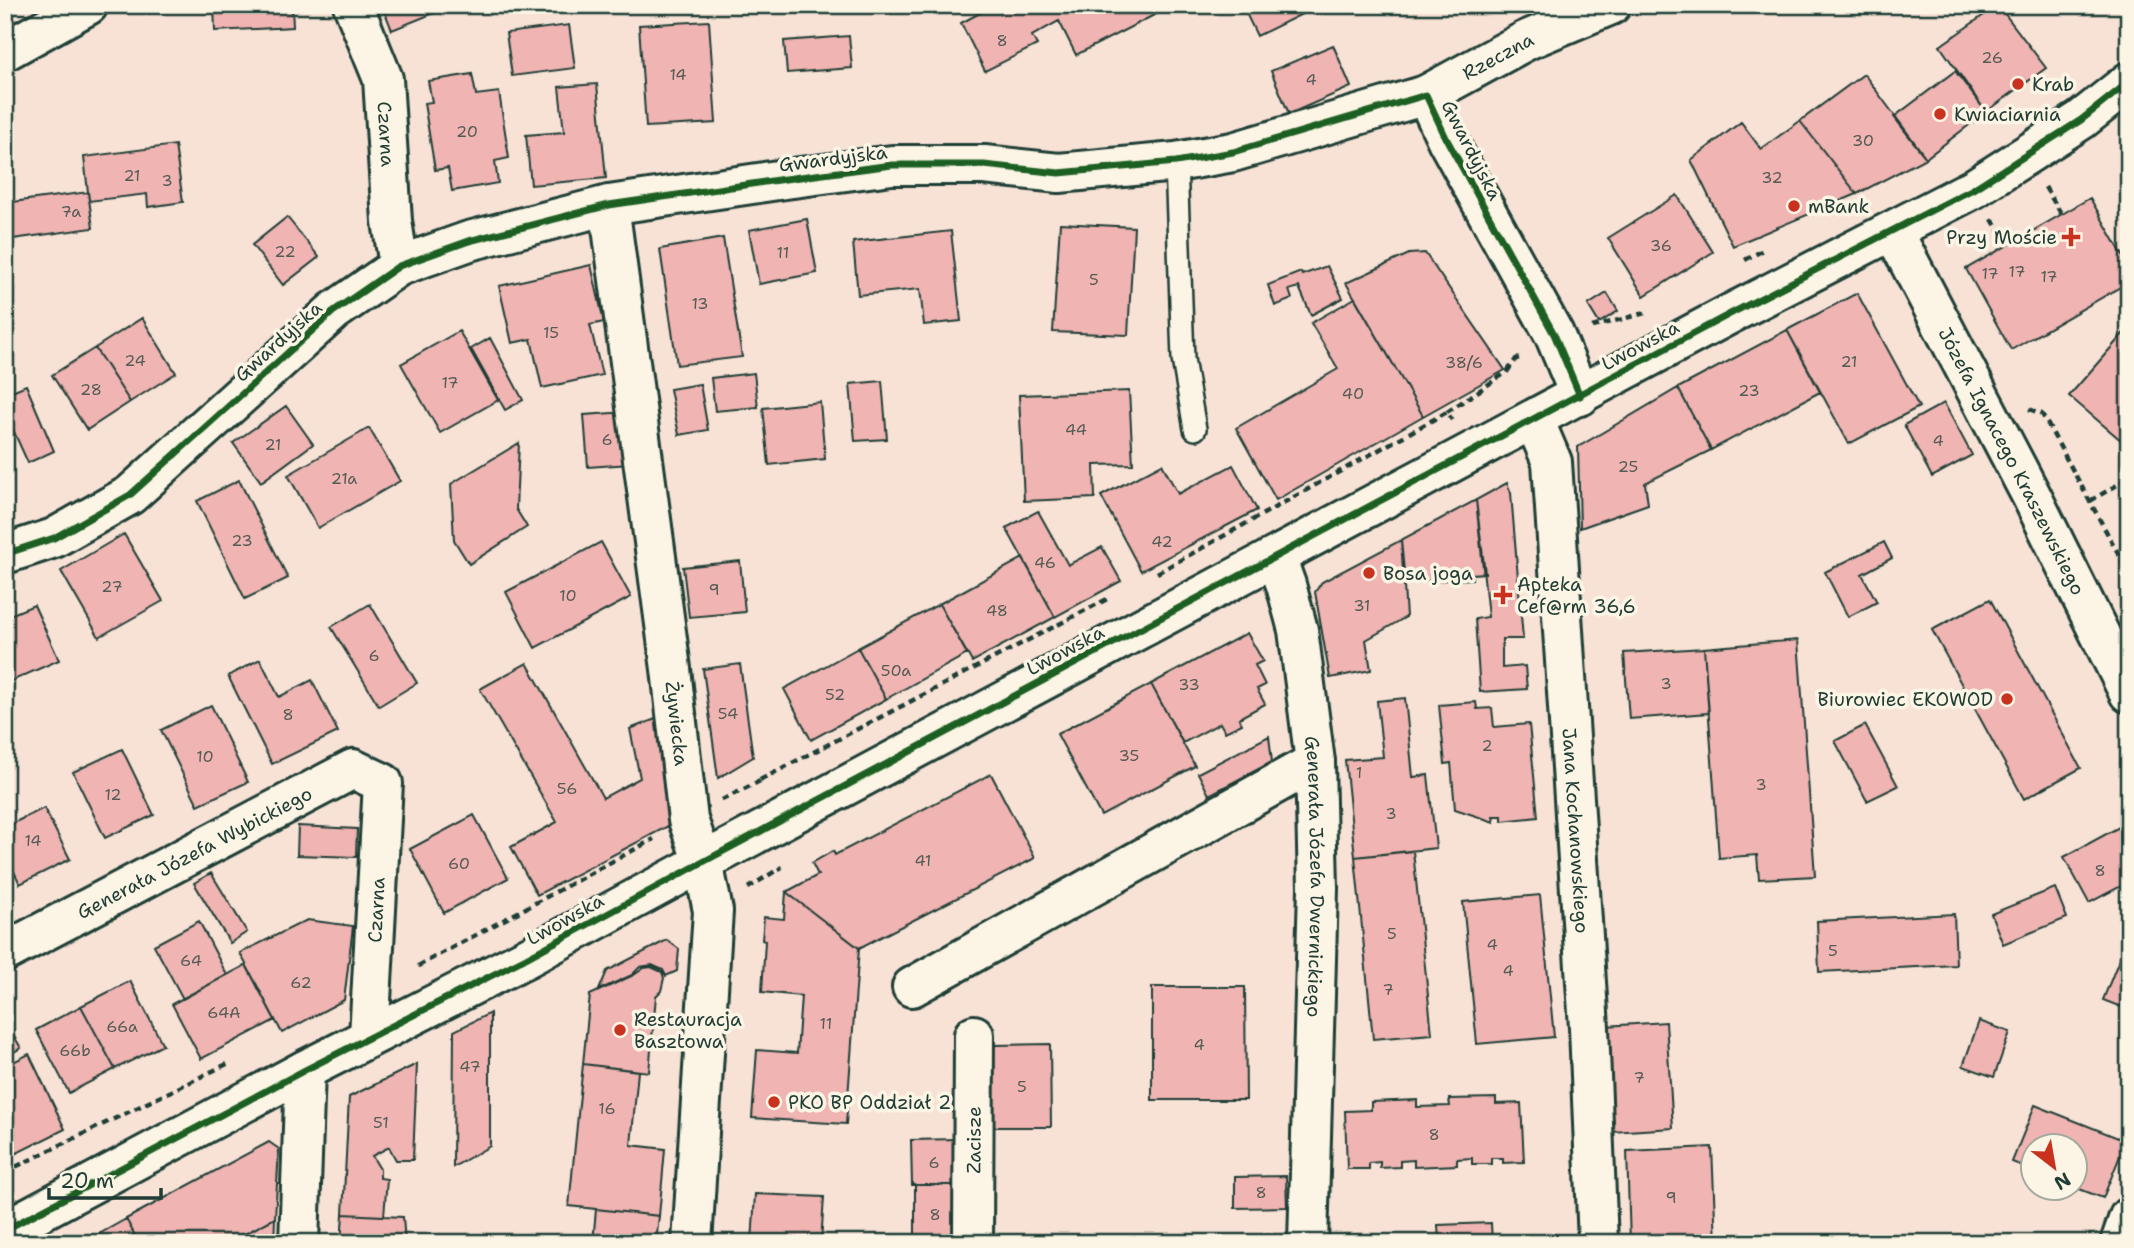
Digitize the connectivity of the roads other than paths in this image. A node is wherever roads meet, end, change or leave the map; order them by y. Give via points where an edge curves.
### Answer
1 (88, 5) edge
2 (353, 5) edge
3 (1611, 5) edge
4 (1530, 22) edge
5 (5, 51) edge
6 (2129, 82) edge
7 (1426, 94) junction
8 (1176, 162) junction
9 (610, 205) junction
10 (1893, 231) junction
11 (399, 266) junction
12 (1580, 396) junction
13 (1534, 420) junction
14 (1195, 429) dead end
15 (5, 554) edge
16 (1276, 557) junction
17 (2129, 693) edge
18 (1315, 762) junction
19 (383, 783) joint
20 (704, 862) junction
21 (5, 951) edge
22 (912, 986) dead end
23 (974, 1035) dead end
24 (369, 1037) junction
25 (305, 1070) junction
26 (5, 1230) edge
27 (299, 1243) edge
28 (692, 1243) edge
29 (972, 1243) edge
30 (1308, 1243) edge
31 (1598, 1243) edge

1 - 5 street
2 - 11 street, Czarna via 383,79
3 - 4 street, Rzeczna
4 - 7 street, Rzeczna
6 - 10 street, Lwowska via 2081,120 1973,189
7 - 8 street, Gwardyjska via 1233,152
7 - 12 street, Gwardyjska via 1453,152 1575,335
8 - 9 street, Gwardyjska via 1059,173 984,165 892,166
8 - 14 lane via 1183,359
9 - 11 street, Gwardyjska via 469,242
9 - 20 street, Żywiecka via 688,820
10 - 12 street, Lwowska
10 - 17 street, Józefa Ignacego Kraszewskiego
11 - 15 street, Gwardyjska via 334,312 130,495 54,538
12 - 13 street, Lwowska
13 - 16 street, Lwowska
13 - 31 street, Jana Kochanowskiego via 1552,462 1589,1028
16 - 18 street, Generała Józefa Dwernickiego via 1298,630
16 - 20 street, Lwowska
18 - 22 street
18 - 30 street, Generała Józefa Dwernickiego via 1318,888
19 - 21 street, Generała Józefa Wybickiego via 353,769
19 - 24 street, Czarna
20 - 24 street, Lwowska
20 - 28 street, Żywiecka via 713,911
23 - 29 street, Zacisze
24 - 25 street, Lwowska
25 - 26 street, Lwowska
25 - 27 street

